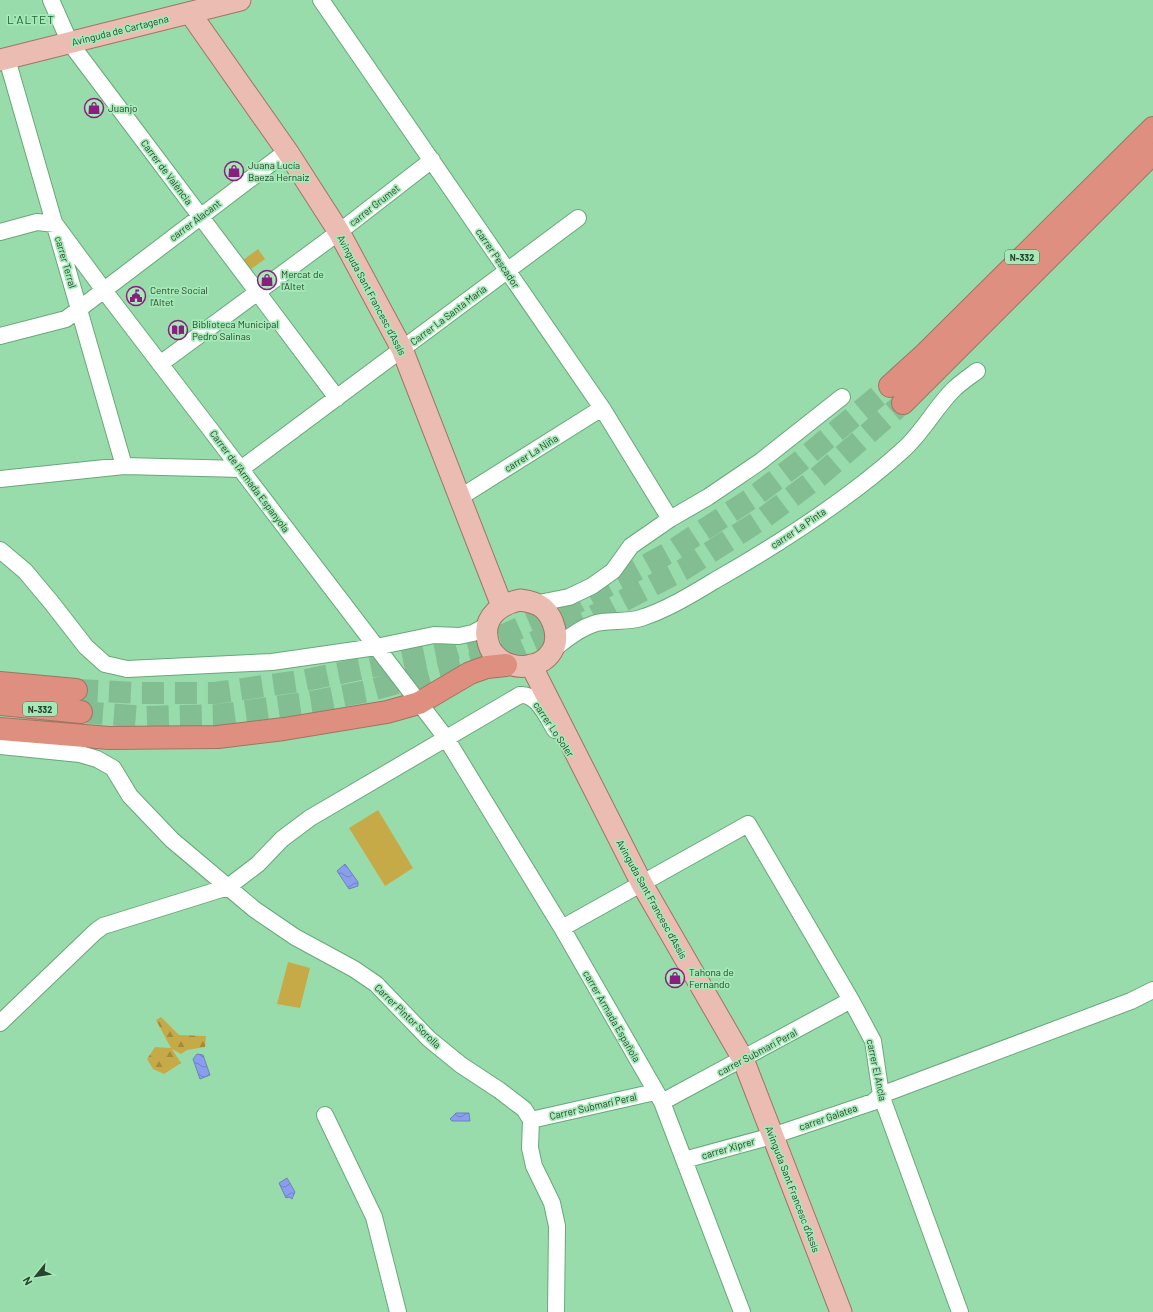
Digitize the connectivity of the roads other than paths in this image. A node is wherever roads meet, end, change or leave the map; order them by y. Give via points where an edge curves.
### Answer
1 (51, 0) edge
2 (240, 0) edge
3 (321, 0) edge
4 (187, 6) edge
5 (70, 43) junction
6 (4, 59) edge
7 (1153, 128) edge
8 (287, 151) junction
9 (1153, 154) edge
10 (432, 160) junction
11 (200, 216) junction
12 (578, 218) dead end
13 (55, 224) junction
14 (0, 232) edge
15 (339, 232) junction
16 (507, 271) junction
17 (103, 289) junction
18 (257, 291) junction
19 (79, 309) junction
20 (0, 336) edge
21 (402, 349) junction
22 (160, 364) junction
23 (977, 371) dead end
24 (890, 386) tunnel mouth
25 (842, 396) dead end
26 (337, 398) junction
27 (903, 403) tunnel mouth
28 (602, 408) junction
29 (124, 466) junction
30 (241, 470) junction
31 (0, 479) edge
32 (460, 498) junction
33 (670, 519) junction
34 (0, 550) edge
35 (534, 604) junction
36 (502, 606) junction
37 (488, 624) junction
38 (554, 626) junction
39 (585, 628) junction
40 (376, 647) junction
41 (552, 650) junction
42 (506, 665) junction
43 (531, 665) junction
44 (0, 683) edge
45 (76, 690) tunnel mouth
46 (420, 703) junction
47 (0, 704) edge
48 (81, 712) tunnel mouth
49 (0, 729) edge
50 (446, 738) junction
51 (0, 746) edge
52 (590, 783) junction
53 (642, 884) junction
54 (228, 887) junction
55 (562, 928) junction
56 (1153, 990) edge
57 (851, 1000) junction
58 (0, 1023) edge
59 (743, 1059) junction
60 (881, 1095) junction
61 (658, 1097) junction
62 (325, 1115) dead end
63 (531, 1120) junction
64 (772, 1136) junction
65 (684, 1160) junction
66 (398, 1312) edge
67 (556, 1312) edge
68 (742, 1312) edge
69 (841, 1312) edge
70 (960, 1312) edge

1 - 5 street, Carrer de València
2 - 4 main road, Avinguda de Cartagena
3 - 10 street, carrer Pescador
4 - 5 main road, Avinguda de Cartagena
4 - 8 main road, Avinguda Sant Francesc d’Assís
5 - 6 main road, Avinguda de Cartagena
5 - 11 street, Carrer de València
6 - 13 street, carrer Terral
7 - 24 highway, N-332
8 - 11 street, carrer Alacant
8 - 15 main road, Avinguda Sant Francesc d’Assís
9 - 27 highway, N-332
10 - 15 street, carrer Grumet
10 - 16 street, carrer Pescador
11 - 17 street, carrer Alacant
11 - 18 street, Carrer de València
12 - 16 street, Carrer La Santa María
13 - 14 street via 37,222
13 - 17 street, Carrer de l'Armada Espanyola
13 - 19 street, carrer Terral
15 - 18 street, carrer Grumet
15 - 21 main road, Avinguda Sant Francesc d’Assís
16 - 21 street, Carrer La Santa María
16 - 28 street, carrer Pescador
17 - 19 street, carrer Alacant
17 - 22 street, Carrer de l'Armada Espanyola
18 - 22 street, carrer Grumet
18 - 26 street, Carrer de València
19 - 20 street, carrer Alacant via 66,319
19 - 29 street, carrer Terral
21 - 26 street, Carrer La Santa María
21 - 32 main road, Avinguda Sant Francesc d’Assís
22 - 30 street, Carrer de l'Armada Espanyola
23 - 39 street, carrer La Pinta via 953,390 904,450 867,480 775,544 714,582 653,613 618,622 601,622
25 - 33 street via 761,461
26 - 30 street, Carrer La Santa María
28 - 32 street, carrer La Niña
28 - 33 street, carrer Pescador
29 - 30 street
29 - 31 street
30 - 40 street, Carrer de l'Armada Espanyola
32 - 36 main road, Avinguda Sant Francesc d’Assís
33 - 35 street via 631,546 613,571 592,586 569,597
34 - 40 street via 25,571 86,647 105,664 127,669 272,662
35 - 36 main road via 520,600
35 - 38 main road via 544,609
36 - 37 main road via 492,615
37 - 40 street via 473,634 434,635
37 - 42 main road via 488,639 493,653
38 - 39 street, carrer La Pinta
38 - 41 main road via 555,641
39 - 41 street, carrer La Pinta
40 - 46 street, Carrer de l'Armada Espanyola
41 - 43 main road via 542,661
42 - 43 main road
42 - 46 highway via 487,667 470,673
43 - 52 main road, Avinguda Sant Francesc d'Assís
44 - 45 highway, N-332
46 - 49 highway via 342,720 218,737 108,738
46 - 50 street, Carrer de l'Armada Espanyola
47 - 48 highway, N-332
50 - 52 street, carrer Lo Soler via 520,695 530,696 536,701
50 - 54 street, carrer Lo Soler via 310,818
50 - 55 street, carrer Armada Española
51 - 54 street, Carrer Pintor Sorolla via 80,754 98,759 114,768 130,796 172,840
52 - 53 main road, Avinguda Sant Francesc d'Assís
53 - 55 street
53 - 57 street, carrer El Ancla via 748,824
53 - 59 main road, Avinguda Sant Francesc d'Assís
54 - 58 street via 103,926
54 - 63 street, Carrer Pintor Sorolla via 254,909 295,937 376,984 429,1039 524,1109
55 - 61 street, carrer Armada Española
56 - 60 street, carrer Galatea via 1131,1001
57 - 59 street, carrer Submarí Peral
57 - 60 street, carrer El Ancla via 873,1041
59 - 61 street, carrer Submarí Peral
59 - 64 main road, Avinguda Sant Francesc d'Assís
60 - 64 street, carrer Galatea via 873,1102
60 - 70 street, carrer El Ancla
61 - 63 street, Carrer Submarí Peral
61 - 65 street, carrer Armada Española
62 - 66 street via 374,1217
63 - 67 street via 530,1148 534,1166 552,1203 557,1226
64 - 65 street, carrer Xiprer
64 - 69 main road, Avinguda Sant Francesc d'Assís
65 - 68 street, carrer Armada Española

